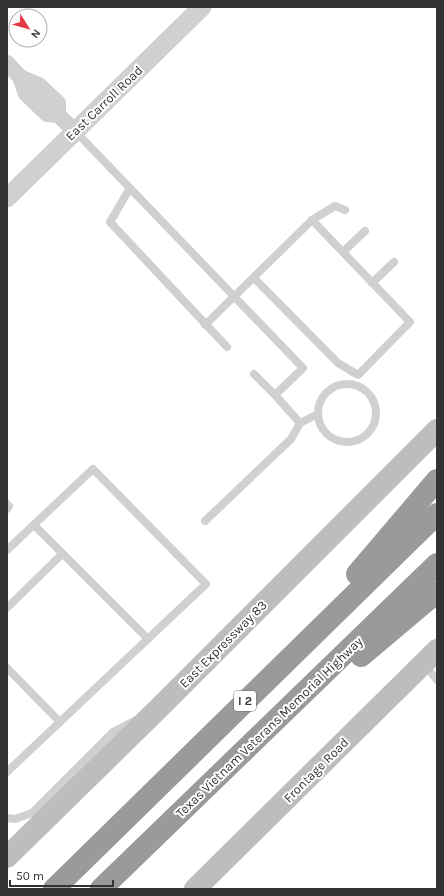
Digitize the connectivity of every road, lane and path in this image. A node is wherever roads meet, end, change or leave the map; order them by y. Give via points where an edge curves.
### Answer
1 (202, 7) edge
2 (7, 63) edge
3 (75, 131) junction
4 (130, 188) junction
5 (7, 198) edge
6 (345, 210) dead end
7 (312, 220) junction
8 (365, 231) dead end
9 (343, 252) junction
10 (394, 262) dead end
11 (254, 278) junction
12 (372, 283) junction
13 (234, 296) junction
14 (205, 325) junction
15 (227, 347) dead end
16 (254, 374) dead end
17 (358, 375) junction
18 (355, 385) junction
19 (275, 395) junction
20 (318, 414) junction
21 (300, 423) junction
22 (437, 430) edge
23 (437, 480) edge
24 (7, 504) edge
25 (7, 509) edge
26 (437, 514) edge
27 (205, 521) dead end
28 (34, 525) junction
29 (7, 550) edge
30 (62, 554) junction
31 (437, 564) edge
32 (437, 592) edge
33 (7, 608) edge
34 (148, 639) junction
35 (432, 664) edge
36 (7, 668) edge
37 (269, 677) junction
38 (161, 706) junction
39 (60, 722) junction
40 (7, 772) edge
41 (216, 778) junction
42 (7, 818) edge
43 (7, 857) edge
44 (54, 889) edge
45 (101, 889) edge
46 (195, 889) edge

1 - 3 street, East Carroll Road
2 - 3 street via 20,77 39,84 46,102 58,103 58,115
3 - 4 lane
3 - 5 street, East Carroll Road
4 - 13 lane
4 - 14 lane via 110,222
6 - 7 lane via 335,206
7 - 9 lane
7 - 11 lane
8 - 9 lane
9 - 12 lane
10 - 12 lane
11 - 13 lane
11 - 17 lane via 338,363
12 - 17 lane via 410,322
13 - 14 lane
13 - 19 lane via 303,368
14 - 15 lane
16 - 19 lane
17 - 18 lane
18 - 20 lane via 347,383 329,389 319,404
18 - 20 lane via 365,390 375,405 374,424 368,432 351,441 332,438 320,424
19 - 21 lane
20 - 21 lane
21 - 27 lane via 291,439
22 - 38 main road, East Expressway 83
23 - 37 highway
24 - 25 lane
26 - 37 highway, I 2
28 - 29 lane
28 - 30 lane
28 - 34 lane via 94,469 206,584
30 - 33 lane
30 - 34 lane
31 - 41 highway, Texas Vietnam Veterans Memorial Highway
32 - 41 highway
34 - 39 lane
35 - 46 main road, Frontage Road
36 - 39 lane
37 - 44 highway, I 2
38 - 42 lane via 113,732 32,813 16,819
38 - 43 main road, East Expressway 83
39 - 40 lane
41 - 45 highway, Texas Vietnam Veterans Memorial Highway

